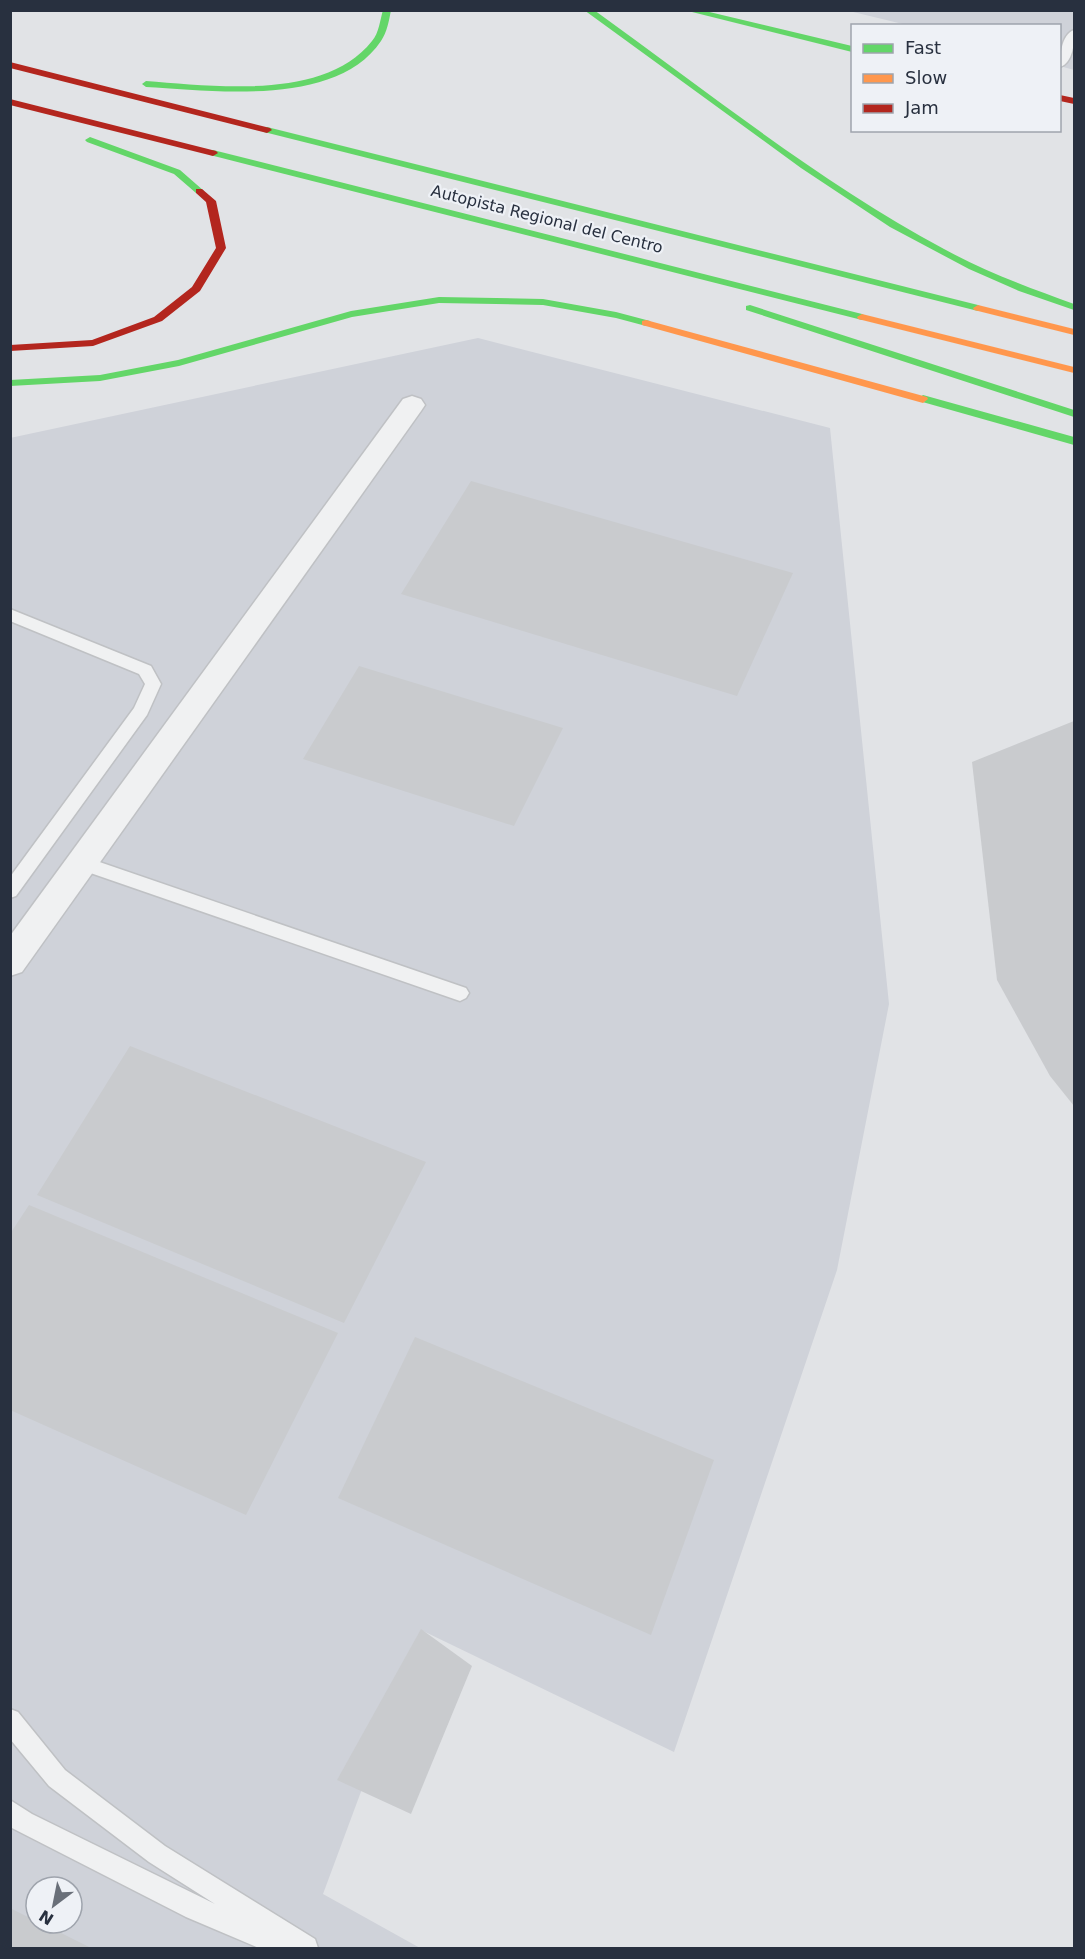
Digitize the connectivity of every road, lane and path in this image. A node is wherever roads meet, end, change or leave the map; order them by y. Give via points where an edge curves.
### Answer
1 (387, 10) edge
2 (588, 10) edge
3 (688, 10) edge
4 (1074, 33) edge
5 (851, 49) edge
6 (1061, 60) edge
7 (10, 65) edge
8 (66, 79) junction
9 (10, 102) edge
10 (35, 108) junction
11 (454, 212) junction
12 (680, 285) dead end
13 (736, 304) dead end
14 (1074, 307) edge
15 (1074, 332) edge
16 (10, 348) edge
17 (1074, 370) edge
18 (10, 382) edge
19 (412, 405) dead end
20 (1074, 414) edge
21 (1074, 441) edge
22 (10, 615) edge
23 (82, 863) junction
24 (10, 891) edge
25 (10, 962) edge
26 (460, 993) dead end
27 (10, 1720) edge
28 (10, 1812) edge
29 (286, 1948) edge
30 (306, 1948) edge

1 - 8 main road via 381,33 364,57 336,73 296,84 213,87
2 - 14 main road via 862,208 943,254
3 - 5 main road
4 - 6 lane
7 - 8 main road, Autopista Regional del Centro
8 - 15 main road, Autopista Regional del Centro
9 - 10 main road, Autopista Regional del Centro
10 - 11 main road, Autopista Regional del Centro
10 - 16 main road via 74,135 177,172 211,201 220,248 196,289 158,319 93,343
11 - 12 main road
11 - 17 main road, Autopista Regional del Centro
13 - 20 main road
18 - 21 main road via 122,374 178,363 351,314 439,300 543,302 616,315
19 - 23 street
22 - 24 lane via 145,670 153,684 141,711
23 - 25 street
23 - 26 lane
27 - 30 lane via 66,1785 157,1854
28 - 29 lane via 195,1908

